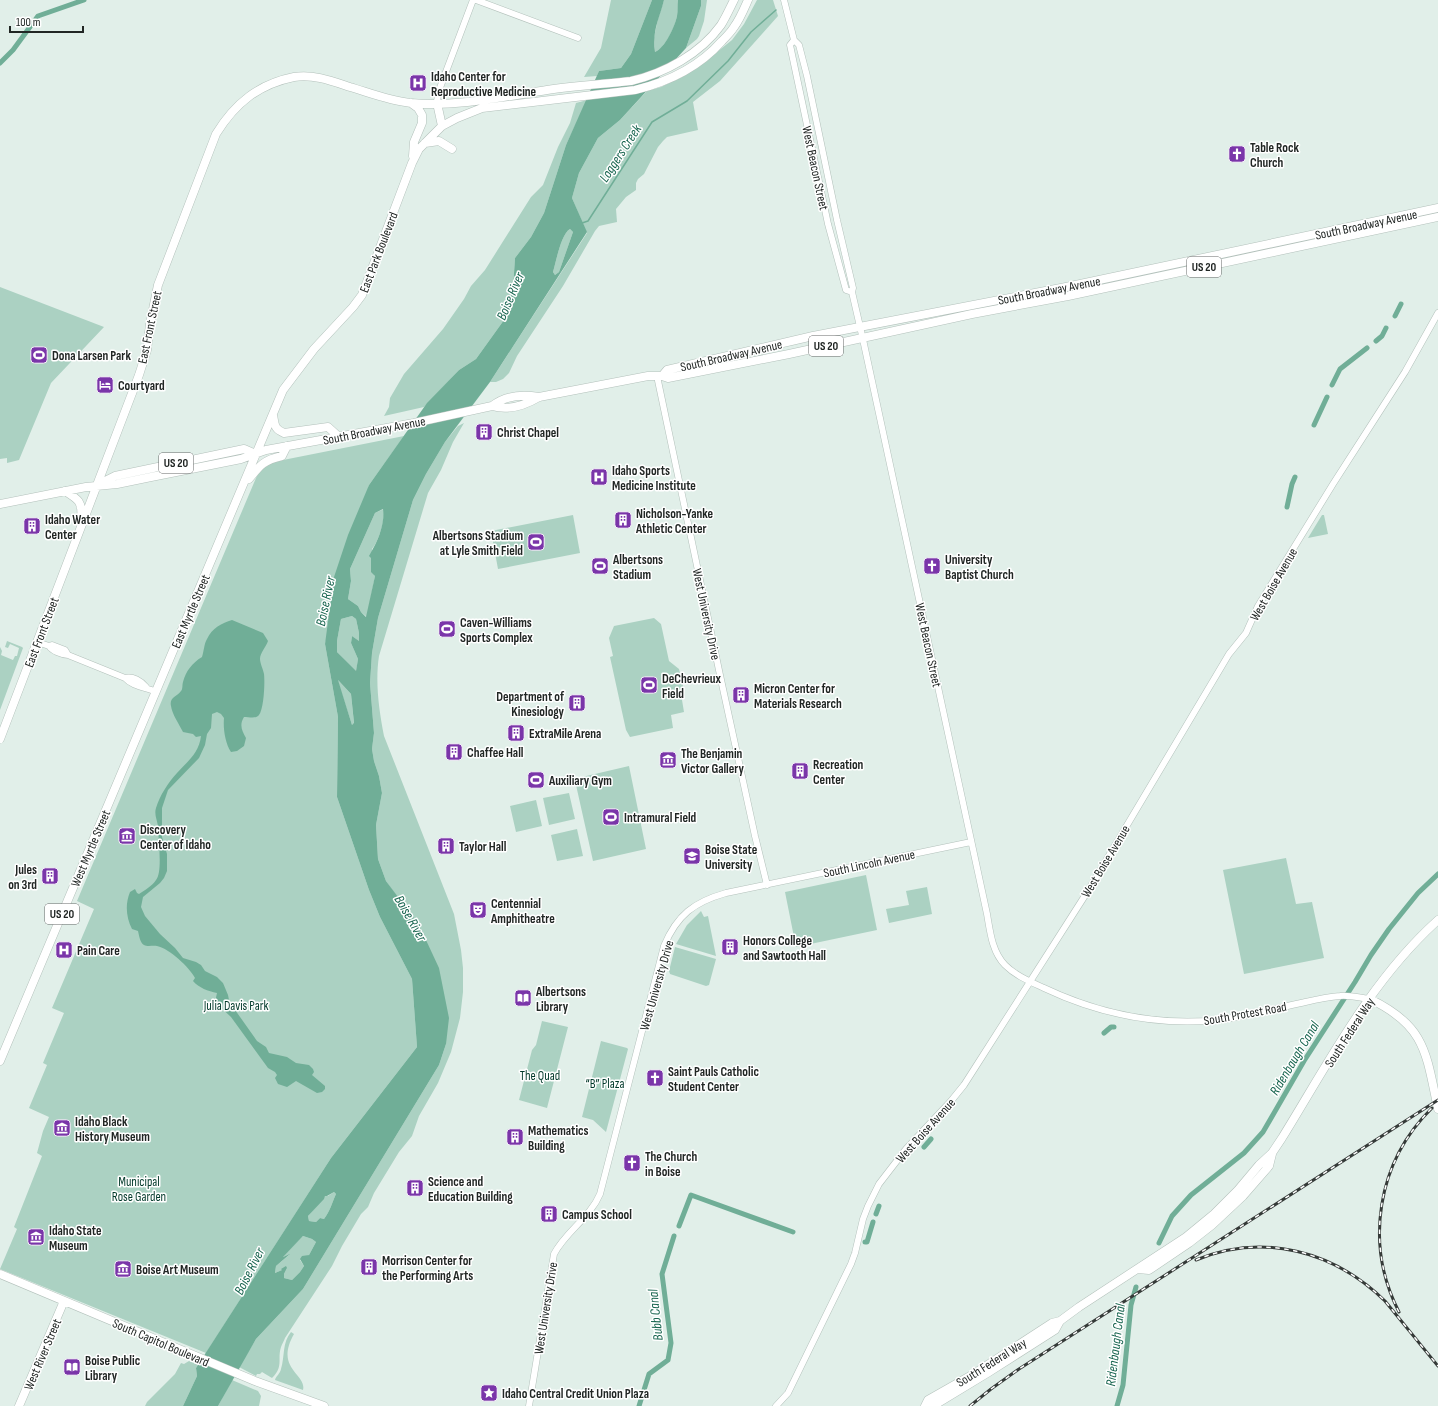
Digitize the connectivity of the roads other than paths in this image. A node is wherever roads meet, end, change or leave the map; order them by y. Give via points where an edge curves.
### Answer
1 (475, 0) edge
2 (734, 0) edge
3 (748, 0) edge
4 (784, 0) edge
5 (578, 38) dead end
6 (794, 40) junction
7 (411, 103) junction
8 (437, 103) junction
9 (442, 126) junction
10 (424, 143) junction
11 (452, 149) dead end
12 (412, 163) junction
13 (1438, 208) edge
14 (1438, 217) edge
15 (852, 292) junction
16 (1438, 313) edge
17 (860, 327) junction
18 (863, 338) junction
19 (660, 376) junction
20 (273, 414) junction
21 (338, 436) junction
22 (287, 446) junction
23 (256, 454) junction
24 (96, 485) junction
25 (243, 486) junction
26 (65, 491) junction
27 (0, 504) edge
28 (80, 527) junction
29 (37, 642) junction
30 (156, 692) junction
31 (0, 739) edge
32 (124, 768) joint
33 (971, 842) junction
34 (767, 884) junction
35 (1438, 920) edge
36 (1030, 982) junction
37 (1370, 999) junction
38 (0, 1060) edge
39 (1438, 1108) edge
40 (0, 1274) edge
41 (64, 1301) junction
42 (1060, 1321) junction
43 (20, 1406) edge
44 (324, 1406) edge
45 (529, 1406) edge
46 (776, 1406) edge
47 (925, 1406) edge
48 (933, 1406) edge

1 - 5 street
1 - 8 street via 438,93
2 - 8 main road, East Front Street via 721,25 698,49 675,64 644,78 481,101
3 - 9 main road, East Park Boulevard via 734,28 708,56 684,72 635,90 482,108
4 - 6 street, West Beacon Street
6 - 15 street, West Beacon Street via 799,45
6 - 15 street, West Beacon Street via 790,45 828,224 846,290
7 - 8 main road, East Front Street
7 - 12 main road via 422,115 422,123 414,142
7 - 24 main road, East Front Street via 387,99 330,79 310,76 295,77 257,90 230,114 216,134 158,285 147,350
8 - 9 main road
9 - 10 main road, East Park Boulevard
10 - 11 main road via 439,141
10 - 12 main road, East Park Boulevard
12 - 20 main road, East Park Boulevard via 362,295 314,349 283,390
13 - 17 main road, South Broadway Avenue / US 20 via 1066,287
14 - 18 main road, South Broadway Avenue / US 20
15 - 17 street, West Beacon Street
16 - 36 street, West Boise Avenue via 1405,372 1258,606 1246,633 1229,654 1086,894
17 - 18 street, West Beacon Street
17 - 19 main road, South Broadway Avenue / US 20 via 667,370
18 - 19 main road, South Broadway Avenue / US 20 via 668,378
18 - 33 street, West Beacon Street
19 - 21 main road, South Broadway Avenue / US 20 via 648,376 539,397 527,405 502,409 492,406
19 - 34 street, West University Drive via 720,675
20 - 21 main road via 278,431 284,433 328,428
20 - 23 main road, East Park Boulevard
21 - 22 main road, South Broadway Avenue / US 20
22 - 23 main road, South Broadway Avenue / US 20
22 - 25 main road via 282,456 263,463
23 - 24 main road, South Broadway Avenue / US 20 via 244,449 115,476
23 - 25 main road, East Myrtle Street / US 20
24 - 26 main road, South Broadway Avenue
24 - 28 main road, East Front Street
25 - 30 main road, East Myrtle Street / US 20
26 - 27 main road, South Broadway Avenue
26 - 28 main road via 82,506
28 - 29 main road, East Front Street
29 - 30 street
29 - 31 main road, East Front Street
30 - 32 main road, East Myrtle Street / US 20
32 - 38 main road, West Myrtle Street / US 20
33 - 34 street, South Lincoln Avenue
33 - 36 street, West Beacon Street via 996,951 1005,965
34 - 45 street, West University Drive via 699,902 681,918 668,936 600,1194 592,1208 554,1254
35 - 37 main road, South Federal Way via 1405,953
36 - 37 street, South Protest Road via 1111,1013 1165,1021 1218,1020 1340,996
36 - 46 street, West Boise Avenue via 964,1084 906,1149 879,1184 863,1219 855,1253 843,1282 788,1393
37 - 39 main road via 1406,1021 1422,1044
37 - 42 main road, South Federal Way via 1286,1133 1272,1153 1238,1190 1186,1237
40 - 41 main road, South Capitol Boulevard
41 - 43 main road, West River Street
41 - 44 main road, South Capitol Boulevard via 255,1381
42 - 47 main road, South Federal Way via 1052,1323 928,1400
42 - 48 main road, South Federal Way via 1055,1330

